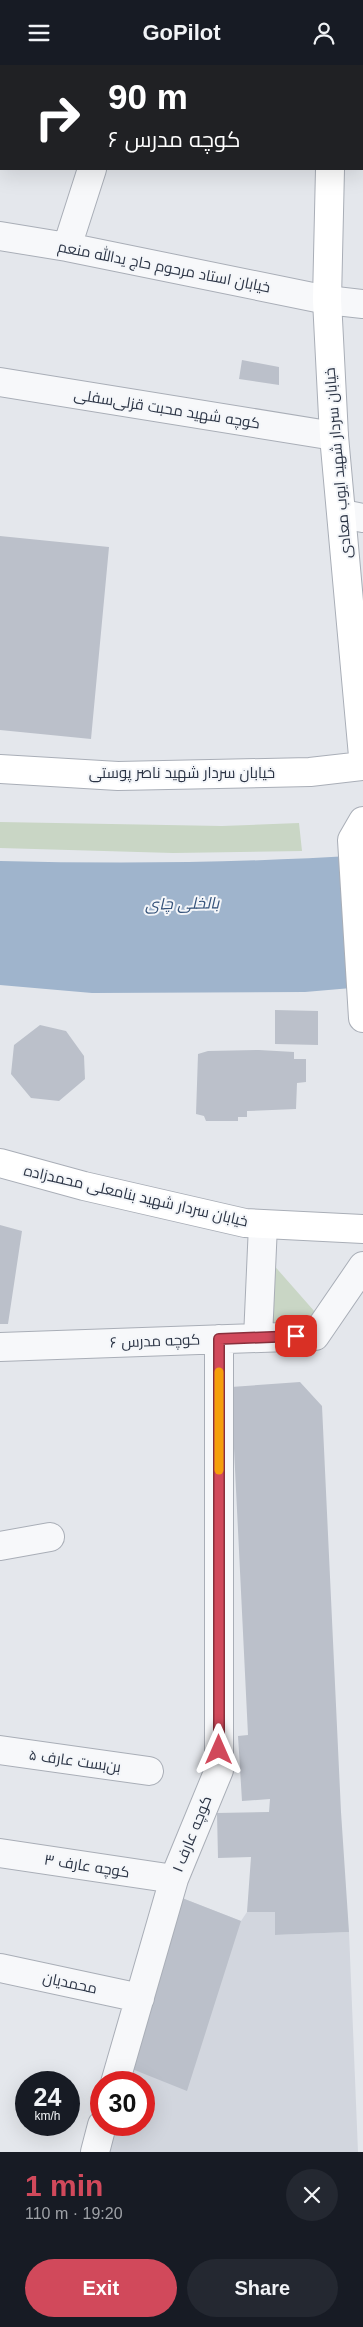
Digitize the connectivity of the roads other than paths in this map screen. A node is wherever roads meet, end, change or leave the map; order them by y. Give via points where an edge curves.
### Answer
1 (92, 170) edge
2 (330, 170) edge
3 (0, 236) edge
4 (68, 247) junction
5 (327, 300) junction
6 (363, 304) edge
7 (0, 382) edge
8 (334, 436) junction
9 (353, 515) edge
10 (363, 756) edge
11 (363, 767) edge
12 (0, 769) edge
13 (363, 821) edge
14 (363, 1018) edge
15 (0, 1163) edge
16 (263, 1225) junction
17 (363, 1229) edge
18 (363, 1266) edge
19 (258, 1338) junction
20 (219, 1339) junction
21 (0, 1347) edge
22 (50, 1537) dead end
23 (0, 1546) edge
24 (0, 1750) edge
25 (149, 1771) dead end
26 (0, 1853) edge
27 (174, 1879) junction
28 (0, 1968) edge
29 (140, 1998) junction
30 (119, 2071) edge
31 (99, 2136) edge
32 (94, 2152) edge

1 - 4 street
2 - 5 main road, خیابان سردار شهید ایوب معادی
3 - 4 street, خیابان استاد مرحوم حاج یدالله منعم
4 - 5 street, خیابان استاد مرحوم حاج یدالله منعم
5 - 6 street, خیابان استاد مرحوم حاج یدالله منعم
5 - 8 main road, خیابان سردار شهید ایوب معادی
7 - 8 street, کوچه شهید محبت قزلی‌سفلی
8 - 9 main road, خیابان سردار شهید ایوب معادی
9 - 10 main road, خیابان سردار شهید ایوب معادی
11 - 12 main road, خیابان سردار شهید ناصر پوستی via 310,772 118,776
13 - 14 main road via 352,839
15 - 16 main road, خیابان سردار شهید بنامعلی محمدزاده via 84,1187
16 - 17 main road, خیابان سردار شهید بنامعلی محمدزاده
16 - 19 street
18 - 19 street, کوچه مدرس ۶ via 315,1336
19 - 20 street, کوچه مدرس ۶
20 - 21 street, کوچه مدرس ۶
20 - 27 street, کوچه عارف ۱ via 219,1770
22 - 23 street
24 - 25 street, بن‌بست عارف ۵
26 - 27 street, کوچه عارف ۳
27 - 29 street, کوچه عارف ۱
28 - 29 street, محمدیان
29 - 30 street, کوچه عارف ۱
31 - 32 street

